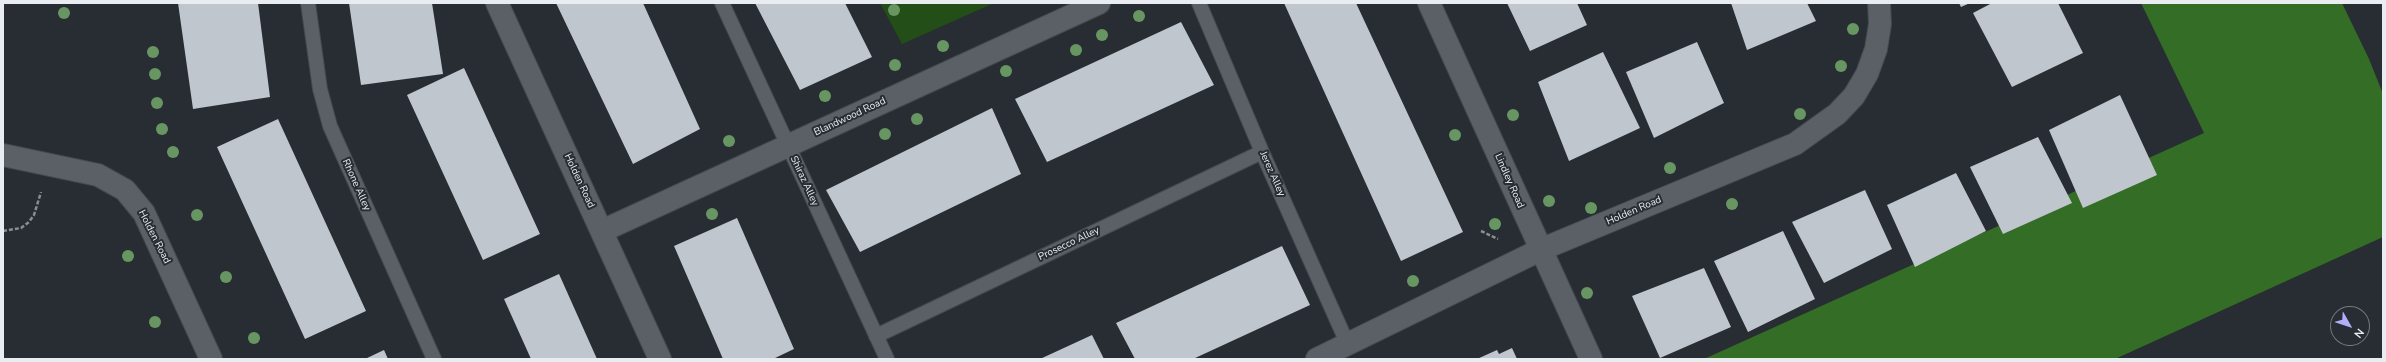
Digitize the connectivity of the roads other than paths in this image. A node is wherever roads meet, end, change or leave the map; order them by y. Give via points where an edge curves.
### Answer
1 (308, 3) edge
2 (497, 3) edge
3 (722, 3) edge
4 (1099, 3) edge
5 (1199, 3) edge
6 (1429, 3) edge
7 (1879, 3) edge
8 (788, 146) junction
9 (1262, 152) junction
10 (3, 155) edge
11 (602, 231) junction
12 (1540, 250) junction
13 (876, 336) junction
14 (1348, 345) junction
15 (211, 359) edge
16 (434, 359) edge
17 (660, 359) edge
18 (887, 359) edge
19 (1317, 359) edge
20 (1591, 359) edge

1 - 16 lane, Rhone Alley via 320,89 330,126
2 - 11 street, Holden Road
3 - 8 lane, Shiraz Alley
4 - 8 street, Blandwood Road
5 - 9 lane, Jerez Alley
6 - 12 street, Lindley Road
7 - 12 street, Holden Road via 1880,24 1877,43 1867,74 1854,96 1820,128 1795,144
8 - 11 street, Blandwood Road
8 - 13 lane, Shiraz Alley
9 - 13 lane, Prosecco Alley
9 - 14 lane, Jerez Alley
10 - 15 street, Holden Road via 98,175 125,190 144,213
11 - 17 street, Holden Road
12 - 14 street, Holden Road
12 - 20 street, Lindley Road
13 - 18 lane, Shiraz Alley
14 - 19 street, Holden Road

